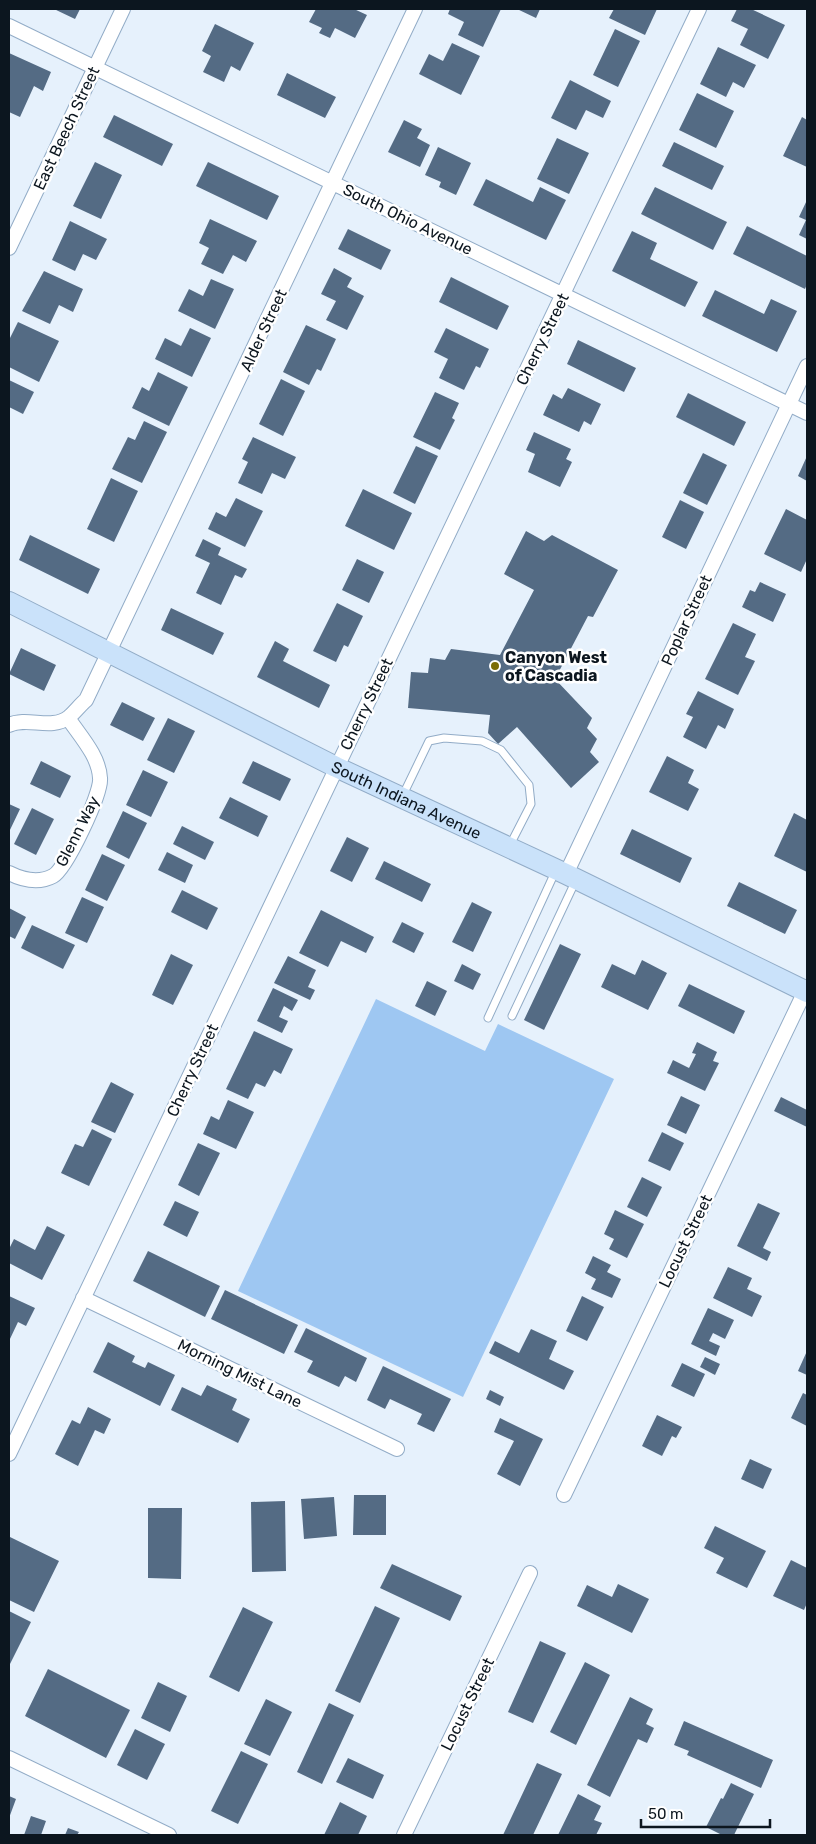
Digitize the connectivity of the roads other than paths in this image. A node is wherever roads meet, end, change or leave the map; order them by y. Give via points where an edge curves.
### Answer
1 (123, 9) edge
2 (415, 9) edge
3 (699, 9) edge
4 (9, 26) edge
5 (94, 68) junction
6 (333, 182) junction
7 (9, 248) edge
8 (564, 294) junction
9 (807, 366) edge
10 (789, 404) junction
11 (807, 413) edge
12 (9, 602) edge
13 (110, 652) junction
14 (68, 718) junction
15 (9, 725) edge
16 (336, 767) junction
17 (402, 797) junction
18 (509, 848) junction
19 (9, 873) edge
20 (566, 875) junction
21 (807, 990) edge
22 (512, 1016) dead end
23 (488, 1018) dead end
24 (83, 1298) junction
25 (397, 1449) dead end
26 (9, 1454) edge
27 (564, 1495) dead end
28 (530, 1573) dead end
29 (9, 1758) edge
30 (168, 1835) edge
31 (404, 1835) edge

1 - 5 street, East Beech Street
2 - 6 street, Alder Street
3 - 8 street, Cherry Street
4 - 5 street, South Ohio Avenue
5 - 6 street, South Ohio Avenue
5 - 7 street, East Beech Street
6 - 8 street, South Ohio Avenue
6 - 13 street, Alder Street
8 - 10 street, South Ohio Avenue
8 - 16 street, Cherry Street
9 - 10 street, Poplar Street
10 - 11 street, South Ohio Avenue
10 - 20 street, Poplar Street
12 - 13 main road, South Indiana Avenue
13 - 14 street, Alder Street via 86,700
13 - 16 main road, South Indiana Avenue
14 - 15 street via 52,724 18,721
14 - 19 street, Glenn Way via 99,765 101,781 96,796 65,862 54,876 38,881 20,879
16 - 17 main road, South Indiana Avenue
16 - 24 street, Cherry Street
17 - 18 main road, South Indiana Avenue
17 - 18 lane via 429,741 444,738 482,741 501,750 529,786 531,804
18 - 20 main road, South Indiana Avenue
20 - 21 main road, South Indiana Avenue
20 - 22 lane
20 - 23 lane
21 - 27 street, Locust Street
24 - 25 street, Morning Mist Lane
24 - 26 street, Cherry Street
28 - 31 street, Locust Street
29 - 30 street

